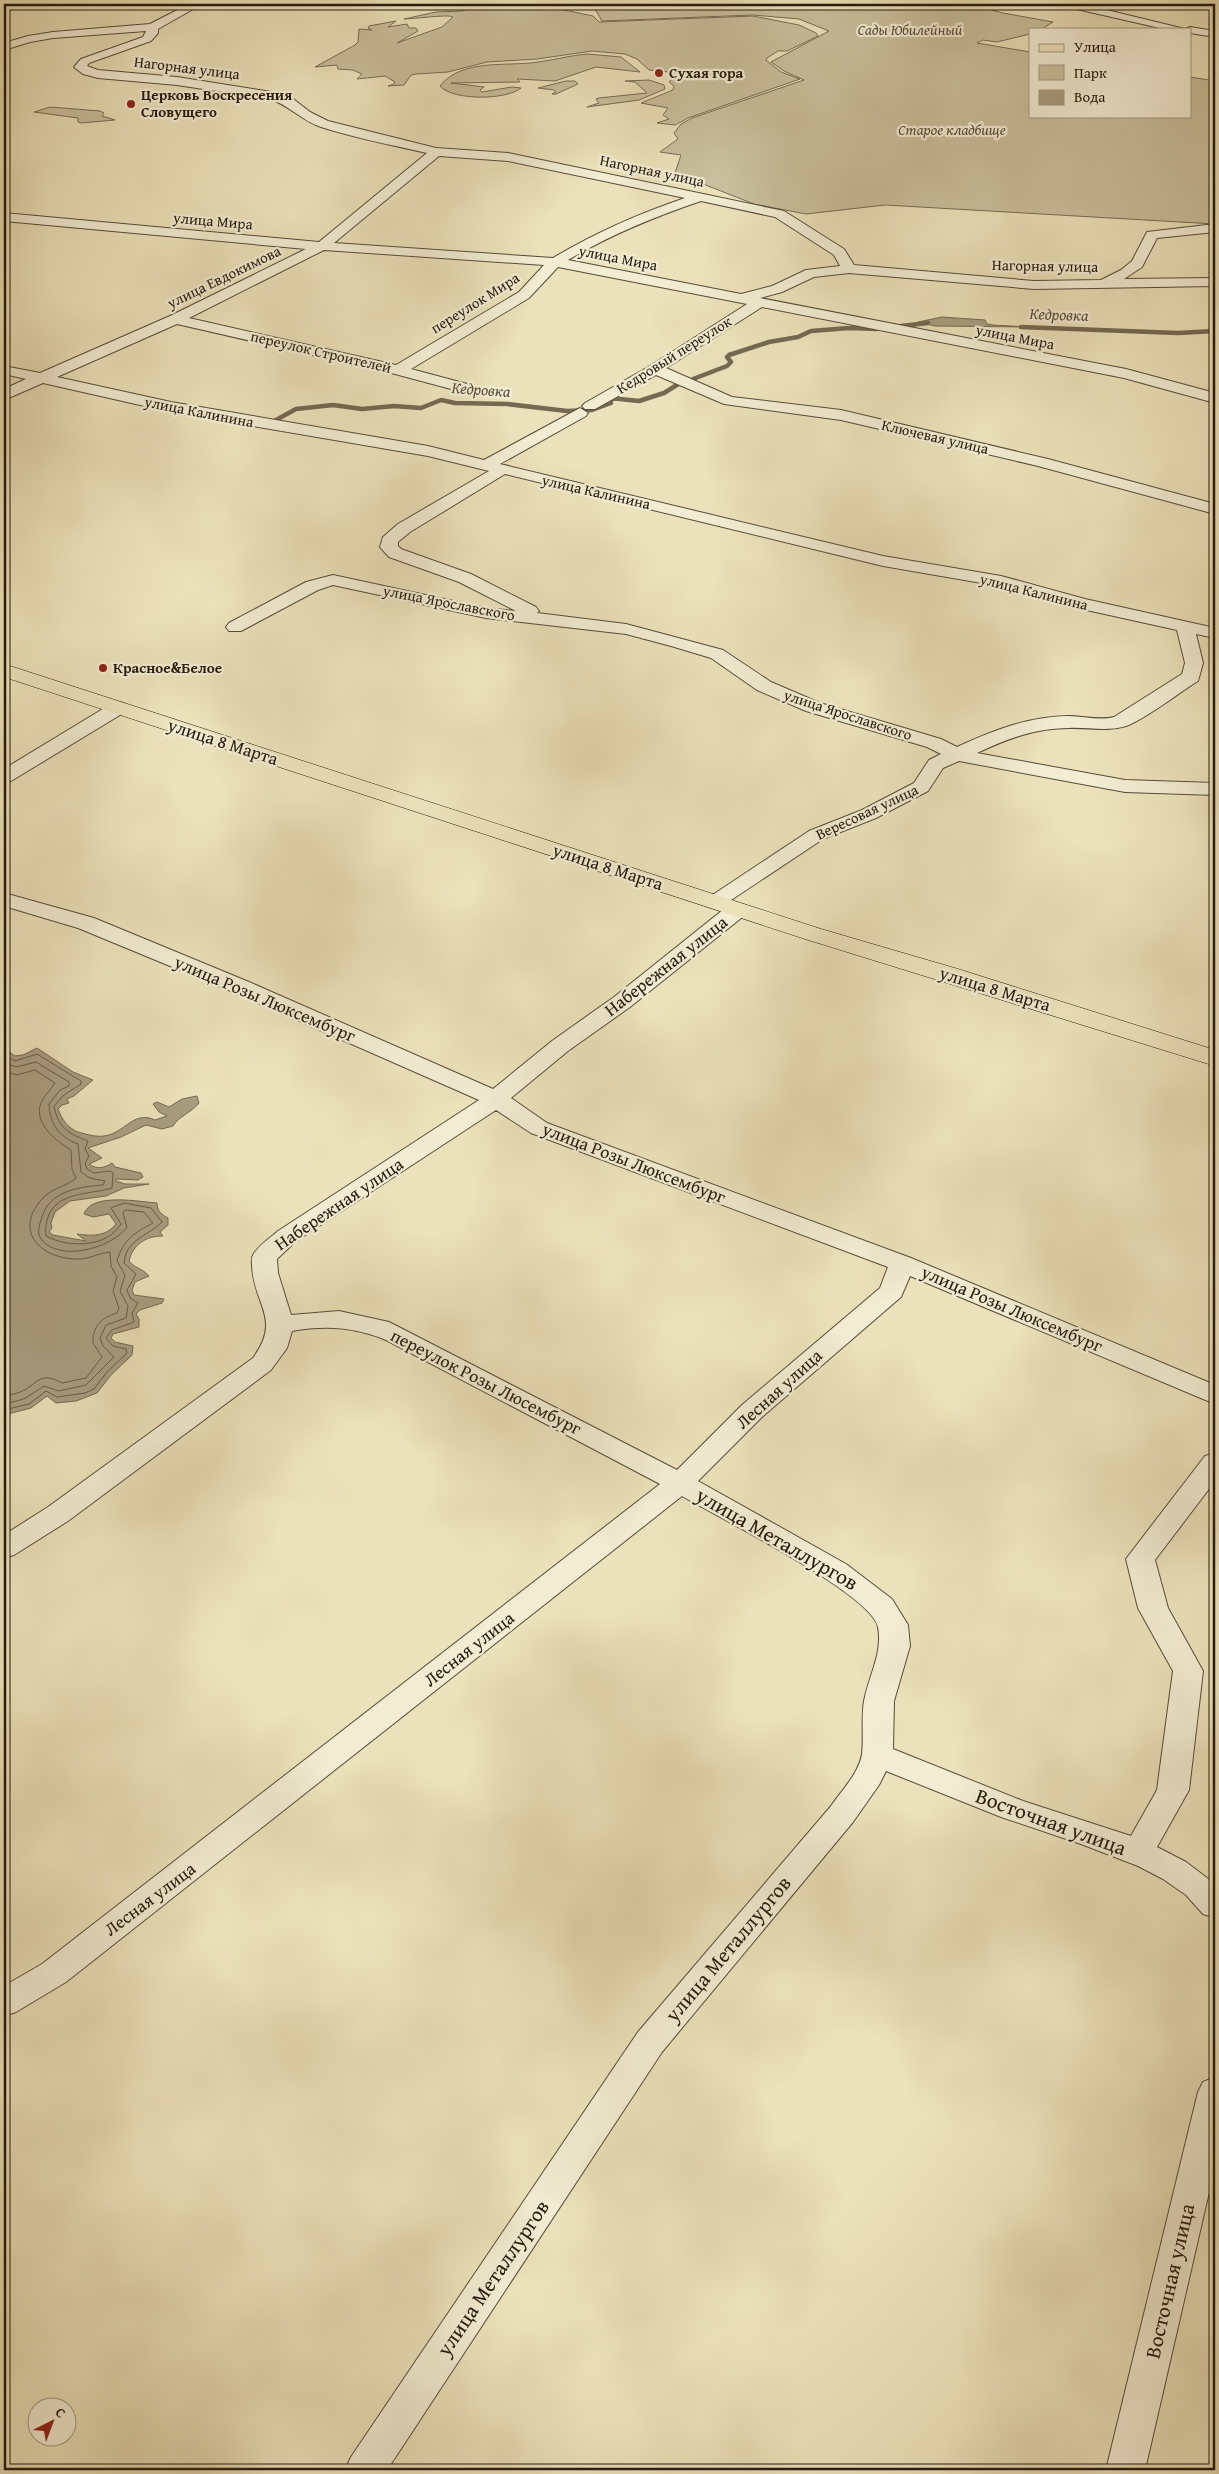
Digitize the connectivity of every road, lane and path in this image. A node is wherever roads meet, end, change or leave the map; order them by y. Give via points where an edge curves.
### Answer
1 (197, 4) edge
2 (1068, 4) edge
3 (152, 27) junction
4 (1176, 28) edge
5 (1192, 30) edge
6 (1215, 34) edge
7 (4, 47) edge
8 (436, 152) junction
9 (700, 198) junction
10 (4, 217) edge
11 (1215, 228) edge
12 (322, 246) junction
13 (555, 262) junction
14 (849, 269) junction
15 (1215, 282) edge
16 (1094, 284) junction
17 (742, 299) junction
18 (758, 304) junction
19 (175, 319) junction
20 (656, 369) junction
21 (4, 370) edge
22 (398, 370) junction
23 (38, 378) junction
24 (466, 388) dead end
25 (4, 395) edge
26 (1215, 398) edge
27 (484, 466) junction
28 (501, 470) junction
29 (1215, 509) edge
30 (549, 620) junction
31 (1185, 626) junction
32 (235, 627) dead end
33 (1212, 628) edge
34 (4, 670) edge
35 (118, 708) junction
36 (958, 754) junction
37 (4, 777) edge
38 (1215, 789) edge
39 (4, 899) edge
40 (726, 906) junction
41 (1215, 1058) edge
42 (496, 1099) junction
43 (902, 1263) junction
44 (282, 1325) junction
45 (1215, 1395) edge
46 (1215, 1462) edge
47 (680, 1483) junction
48 (4, 1548) edge
49 (877, 1755) junction
50 (1138, 1853) junction
51 (1215, 1906) edge
52 (4, 2002) edge
53 (1215, 2092) edge
54 (365, 2470) edge
55 (1125, 2470) edge

1 - 3 street
2 - 4 street
3 - 7 street via 53,35
3 - 8 street, Нагорная улица via 147,39 81,64 82,70 272,96 288,101 324,124
5 - 6 street
8 - 9 street, Нагорная улица via 508,157
8 - 12 street, улица Евдокимова
9 - 13 street, переулок Мира via 644,216
9 - 14 street, Нагорная улица via 779,214 839,252
10 - 12 street, улица Мира
11 - 16 street via 1152,236 1139,264 1127,273
12 - 13 street, улица Мира
12 - 19 street, улица Евдокимова
13 - 17 street, улица Мира
13 - 22 street, переулок Мира via 524,295
14 - 16 street, Нагорная улица via 1034,285
14 - 17 street via 811,273 777,289
15 - 16 street, Нагорная улица
17 - 18 street, улица Мира
18 - 20 street, Кедровый переулок
18 - 26 street, улица Мира via 1117,372
19 - 22 street, переулок Строителей
19 - 23 street, улица Евдокимова
20 - 27 street, Кедровый переулок
20 - 29 street, Ключевая улица via 729,400 841,415 1042,462
21 - 23 street, улица Калинина
22 - 24 street, переулок Строителей
23 - 25 street, улица Евдокимова
23 - 27 street, улица Калинина via 217,416 412,448
27 - 28 street, улица Калинина
28 - 30 street via 404,528 389,541 389,547 394,553 465,578
28 - 31 street, улица Калинина via 874,559 1001,581 1082,604
30 - 32 street, улица Ярославского via 486,613 333,580 312,586
30 - 36 street, улица Ярославского via 638,632 717,654 764,686 785,695 856,721 934,743
31 - 33 street, улица Калинина
31 - 36 street, Вересовая улица via 1194,663 1191,677 1145,708 1121,721 1105,725 1069,722 1028,726 1006,732
34 - 35 main road, улица 8 Марта
35 - 37 street
35 - 40 main road, улица 8 Марта
36 - 38 street, улица Ярославского via 1126,786
36 - 40 street, Вересовая улица via 936,764 921,787 869,814 816,835
39 - 42 street, улица Розы Люксембург via 110,932 242,986
40 - 41 main road, улица 8 Марта
40 - 42 street, Набережная улица via 622,1002 560,1046
42 - 43 street, улица Розы Люксембург via 539,1128
42 - 44 street, Набережная улица via 287,1236 264,1257 267,1286
43 - 45 street, улица Розы Люксембург
43 - 47 street, Лесная улица via 892,1291 752,1411
44 - 47 street, переулок Розы Люсембург via 334,1317 373,1324
44 - 48 street via 274,1350 248,1375 58,1514
46 - 50 street via 1140,1559 1153,1608 1188,1671 1173,1790
47 - 49 street, улица Металлургов via 836,1571 882,1606 893,1625 895,1646 879,1701
47 - 52 street, Лесная улица via 54,1973
49 - 50 street, Восточная улица via 1012,1809
49 - 54 street, улица Металлургов via 868,1777 842,1814 650,2042
50 - 51 street, Восточная улица via 1185,1877
53 - 55 street, Восточная улица

